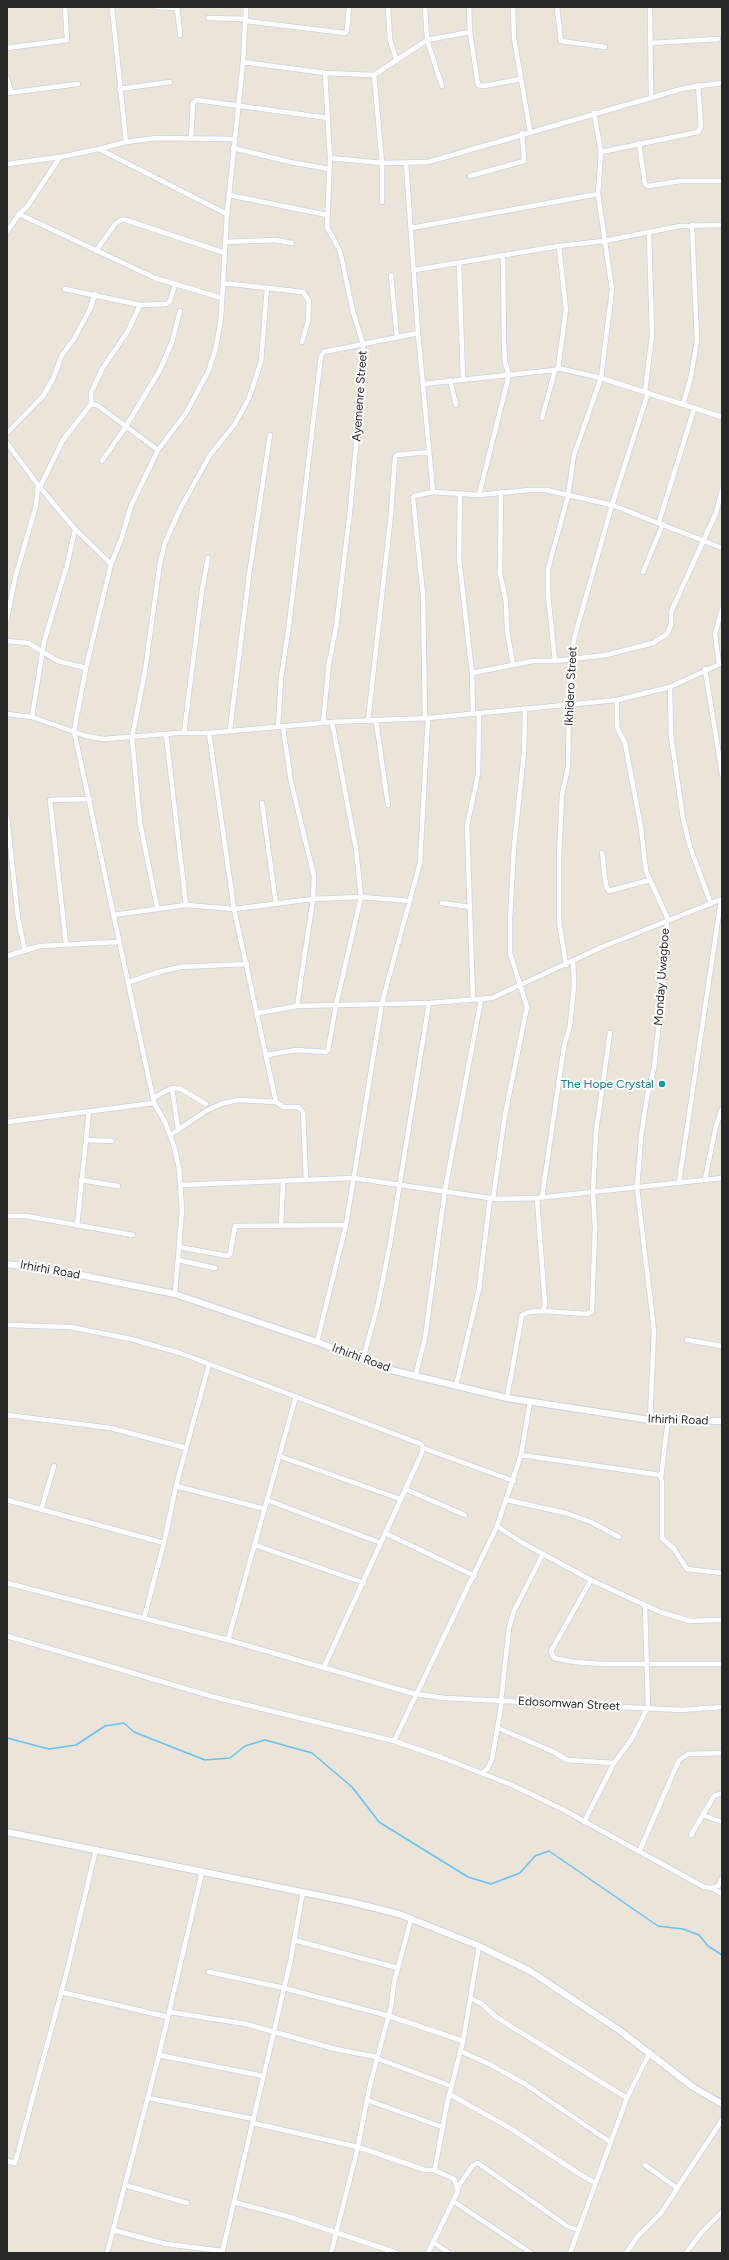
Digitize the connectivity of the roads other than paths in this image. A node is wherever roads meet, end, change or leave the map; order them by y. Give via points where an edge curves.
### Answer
1 (65, 7) edge
2 (112, 7) edge
3 (157, 7) edge
4 (177, 7) edge
5 (246, 7) edge
6 (349, 7) edge
7 (388, 7) edge
8 (425, 7) edge
9 (469, 7) edge
10 (512, 7) edge
11 (557, 7) edge
12 (650, 7) edge
13 (208, 18) dead end
14 (246, 20) junction
15 (470, 32) junction
16 (180, 35) dead end
17 (718, 39) dead end
18 (427, 40) junction
19 (651, 44) junction
20 (605, 47) dead end
21 (7, 48) edge
22 (397, 61) junction
23 (243, 62) junction
24 (325, 74) junction
25 (374, 75) junction
26 (7, 78) edge
27 (521, 79) junction
28 (170, 82) dead end
29 (78, 84) dead end
30 (722, 84) edge
31 (698, 85) junction
32 (442, 86) dead end
33 (119, 89) junction
34 (9, 92) edge
35 (651, 98) junction
36 (238, 105) junction
37 (594, 113) junction
38 (328, 118) junction
39 (530, 131) junction
40 (522, 133) junction
41 (191, 139) junction
42 (234, 139) junction
43 (126, 142) junction
44 (639, 143) junction
45 (233, 148) junction
46 (99, 149) junction
47 (601, 152) junction
48 (60, 157) junction
49 (330, 158) junction
50 (382, 163) junction
51 (406, 163) junction
52 (7, 164) edge
53 (329, 169) junction
54 (470, 176) dead end
55 (722, 180) edge
56 (598, 194) junction
57 (229, 195) junction
58 (382, 202) dead end
59 (19, 214) junction
60 (227, 214) junction
61 (327, 215) junction
62 (692, 225) junction
63 (722, 225) edge
64 (410, 228) junction
65 (7, 232) edge
66 (649, 232) junction
67 (604, 241) junction
68 (225, 242) junction
69 (292, 243) dead end
70 (559, 246) junction
71 (96, 251) junction
72 (225, 253) junction
73 (503, 255) junction
74 (459, 264) junction
75 (415, 270) junction
76 (391, 275) dead end
77 (223, 283) junction
78 (175, 285) junction
79 (267, 288) junction
80 (65, 289) dead end
81 (95, 294) junction
82 (222, 298) junction
83 (140, 305) junction
84 (180, 311) dead end
85 (418, 333) junction
86 (397, 338) junction
87 (302, 342) dead end
88 (363, 344) junction
89 (556, 369) junction
90 (509, 375) junction
91 (601, 378) junction
92 (463, 379) junction
93 (450, 380) junction
94 (424, 384) junction
95 (646, 392) junction
96 (91, 404) junction
97 (683, 404) junction
98 (456, 405) dead end
99 (694, 409) junction
100 (722, 417) edge
101 (542, 418) dead end
102 (125, 428) junction
103 (7, 433) edge
104 (270, 435) dead end
105 (7, 443) edge
106 (158, 450) junction
107 (429, 452) junction
108 (102, 461) dead end
109 (39, 486) junction
110 (722, 490) edge
111 (433, 492) junction
112 (501, 492) junction
113 (460, 493) junction
114 (479, 495) junction
115 (568, 496) junction
116 (612, 505) junction
117 (661, 523) junction
118 (74, 528) junction
119 (704, 541) junction
120 (722, 548) edge
121 (208, 558) dead end
122 (111, 564) junction
123 (642, 572) dead end
124 (722, 610) edge
125 (7, 619) edge
126 (7, 641) edge
127 (42, 650) junction
128 (571, 659) junction
129 (555, 661) junction
130 (720, 663) edge
131 (513, 664) junction
132 (86, 668) junction
133 (705, 669) junction
134 (472, 673) junction
135 (670, 687) junction
136 (617, 700) junction
137 (569, 705) junction
138 (525, 710) junction
139 (7, 714) edge
140 (473, 714) junction
141 (479, 714) junction
142 (32, 717) junction
143 (427, 718) junction
144 (368, 721) junction
145 (376, 721) junction
146 (332, 722) junction
147 (323, 723) junction
148 (281, 727) junction
149 (230, 730) junction
150 (74, 732) junction
151 (184, 733) junction
152 (209, 733) junction
153 (166, 734) junction
154 (132, 738) junction
155 (722, 774) edge
156 (90, 799) junction
157 (262, 803) dead end
158 (388, 805) dead end
159 (7, 817) edge
160 (602, 853) dead end
161 (650, 880) junction
162 (361, 897) junction
163 (313, 899) junction
164 (721, 899) edge
165 (410, 901) junction
166 (442, 903) dead end
167 (276, 904) junction
168 (711, 904) junction
169 (186, 905) junction
170 (470, 907) junction
171 (157, 908) junction
172 (234, 909) junction
173 (113, 915) junction
174 (666, 923) junction
175 (118, 942) junction
176 (66, 944) junction
177 (25, 951) junction
178 (7, 956) edge
179 (573, 961) junction
180 (247, 964) junction
181 (566, 965) junction
182 (129, 982) junction
183 (521, 984) junction
184 (472, 999) junction
185 (481, 1000) junction
186 (382, 1003) junction
187 (429, 1003) junction
188 (336, 1005) junction
189 (297, 1006) junction
190 (258, 1012) junction
191 (610, 1033) dead end
192 (267, 1054) junction
193 (172, 1088) junction
194 (154, 1100) junction
195 (276, 1102) junction
196 (206, 1104) dead end
197 (722, 1109) edge
198 (89, 1111) junction
199 (7, 1122) edge
200 (178, 1129) junction
201 (170, 1134) junction
202 (86, 1140) junction
203 (112, 1141) dead end
204 (353, 1178) junction
205 (722, 1178) edge
206 (705, 1179) junction
207 (81, 1180) junction
208 (306, 1180) junction
209 (283, 1181) junction
210 (679, 1182) junction
211 (180, 1185) junction
212 (399, 1185) junction
213 (118, 1186) dead end
214 (637, 1188) junction
215 (445, 1190) junction
216 (593, 1192) junction
217 (492, 1198) junction
218 (539, 1198) junction
219 (7, 1216) edge
220 (77, 1226) junction
221 (281, 1226) junction
222 (346, 1226) junction
223 (133, 1235) dead end
224 (179, 1247) junction
225 (178, 1260) junction
226 (7, 1264) edge
227 (214, 1268) dead end
228 (176, 1294) junction
229 (543, 1311) junction
230 (7, 1325) edge
231 (687, 1340) dead end
232 (317, 1342) junction
233 (722, 1346) edge
234 (363, 1359) junction
235 (209, 1364) junction
236 (415, 1376) junction
237 (456, 1386) junction
238 (296, 1396) junction
239 (507, 1398) junction
240 (530, 1402) junction
241 (7, 1415) edge
242 (668, 1419) junction
243 (650, 1420) junction
244 (722, 1421) edge
245 (186, 1448) junction
246 (423, 1448) junction
247 (521, 1455) junction
248 (280, 1456) junction
249 (54, 1466) dead end
250 (661, 1478) junction
251 (514, 1481) junction
252 (176, 1486) junction
253 (405, 1489) junction
254 (400, 1499) junction
255 (7, 1500) edge
256 (267, 1500) junction
257 (507, 1500) junction
258 (265, 1509) junction
259 (41, 1510) junction
260 (465, 1515) dead end
261 (497, 1526) junction
262 (384, 1534) junction
263 (619, 1537) dead end
264 (164, 1543) junction
265 (380, 1543) junction
266 (255, 1545) junction
267 (543, 1554) junction
268 (722, 1573) edge
269 (475, 1576) junction
270 (591, 1580) junction
271 (7, 1583) edge
272 (364, 1583) junction
273 (645, 1606) junction
274 (144, 1618) junction
275 (722, 1620) edge
276 (7, 1636) edge
277 (228, 1640) junction
278 (646, 1664) junction
279 (722, 1664) edge
280 (324, 1667) junction
281 (416, 1694) junction
282 (502, 1701) junction
283 (648, 1707) junction
284 (722, 1707) edge
285 (498, 1728) junction
286 (394, 1741) junction
287 (722, 1753) edge
288 (614, 1763) junction
289 (482, 1774) junction
290 (722, 1793) edge
291 (703, 1815) junction
292 (584, 1822) junction
293 (722, 1822) edge
294 (7, 1832) edge
295 (691, 1835) dead end
296 (96, 1849) junction
297 (639, 1852) junction
298 (202, 1872) junction
299 (722, 1878) edge
300 (712, 1888) junction
301 (303, 1892) junction
302 (722, 1894) edge
303 (411, 1919) junction
304 (294, 1940) junction
305 (479, 1946) junction
306 (398, 1968) junction
307 (209, 1972) dead end
308 (284, 1988) junction
309 (61, 1992) junction
310 (470, 1998) junction
311 (170, 2012) junction
312 (388, 2016) junction
313 (168, 2017) junction
314 (273, 2032) junction
315 (463, 2041) junction
316 (460, 2051) junction
317 (650, 2052) junction
318 (160, 2055) junction
319 (377, 2058) junction
320 (263, 2076) junction
321 (451, 2086) junction
322 (449, 2094) junction
323 (148, 2098) junction
324 (627, 2098) junction
325 (367, 2100) junction
326 (722, 2104) edge
327 (722, 2120) edge
328 (254, 2121) junction
329 (442, 2127) junction
330 (610, 2142) junction
331 (358, 2147) junction
332 (7, 2161) edge
333 (645, 2165) dead end
334 (435, 2170) junction
335 (596, 2183) junction
336 (125, 2186) junction
337 (458, 2187) junction
338 (677, 2188) junction
339 (453, 2201) junction
340 (187, 2202) dead end
341 (234, 2202) junction
342 (721, 2214) edge
343 (113, 2230) junction
344 (578, 2230) junction
345 (335, 2231) junction
346 (433, 2242) junction
347 (222, 2252) edge
348 (107, 2253) edge
349 (331, 2253) edge
350 (397, 2253) edge
351 (428, 2253) edge
352 (449, 2253) edge
353 (531, 2253) edge
354 (570, 2253) edge
355 (626, 2253) edge
356 (686, 2253) edge

1 - 21 street via 67,40
2 - 33 street
3 - 4 street
4 - 16 street
5 - 14 street
6 - 14 street via 347,30 343,34
7 - 22 street via 390,40
8 - 18 street
9 - 15 street
10 - 27 street
11 - 20 street via 562,41
12 - 19 street
13 - 14 street
14 - 23 street
15 - 18 street
15 - 27 street via 478,85
17 - 19 street
18 - 22 street
18 - 32 street
19 - 35 street
22 - 25 street
23 - 24 street
23 - 36 street
24 - 25 street
24 - 38 street, Ayemenre Street
25 - 50 street
26 - 34 street
27 - 39 street
28 - 33 street
29 - 34 street
30 - 31 street
31 - 35 street
31 - 44 street via 701,126 698,132
33 - 43 street
35 - 37 street
36 - 38 street
36 - 41 street via 195,100
36 - 42 street
37 - 39 street
37 - 47 street
38 - 49 street, Ayemenre Street
39 - 40 street
40 - 51 street via 428,162
40 - 54 street via 524,161
41 - 42 street
41 - 43 street via 171,137
42 - 45 street
43 - 46 street
44 - 47 street
44 - 55 street via 645,184 648,186 681,181
45 - 53 street
45 - 57 street
46 - 48 street
46 - 60 street
47 - 56 street
48 - 52 street
48 - 59 street via 27,207
49 - 50 street
49 - 53 street, Ayemenre Street
50 - 51 street
50 - 58 street
51 - 64 street
53 - 61 street, Ayemenre Street
56 - 64 street
56 - 67 street
57 - 60 street
57 - 61 street
59 - 65 street
59 - 71 street
60 - 68 street
61 - 88 street, Ayemenre Street via 330,234 340,251 353,312
62 - 63 street
62 - 66 street
62 - 97 street via 697,340 691,377
64 - 75 street
66 - 67 street
66 - 95 street, Ikhidero Street via 652,335
67 - 70 street
67 - 91 street via 612,290
68 - 69 street via 274,240
68 - 72 street
70 - 73 street
70 - 89 street via 566,310
71 - 72 street via 116,224 126,220
71 - 78 street
72 - 77 street
73 - 74 street
73 - 90 street via 504,345
74 - 75 street
74 - 92 street
75 - 85 street
76 - 86 street
77 - 79 street
77 - 82 street
78 - 82 street
78 - 83 street via 170,302
79 - 87 street via 303,292 307,295 308,321
79 - 154 street via 261,362 249,398 235,424 210,454 165,543
80 - 81 street
81 - 83 street
81 - 103 street via 90,309 62,355 43,396
82 - 106 street via 221,318 209,370 186,413
83 - 96 street via 128,331 102,369 91,394
84 - 102 street via 172,342 160,370
85 - 86 street
85 - 94 street
86 - 88 street
88 - 147 street, Ayemenre Street via 350,511
88 - 148 street via 324,352 321,356 290,625 281,678
89 - 90 street
89 - 91 street
89 - 101 street
90 - 92 street
90 - 114 street
91 - 95 street
91 - 115 street via 574,455
92 - 93 street
93 - 94 street
93 - 98 street
94 - 107 street
95 - 97 street
95 - 116 street, Ikhidero Street
96 - 102 street via 97,405
96 - 109 street via 63,440
97 - 99 street
99 - 100 street
99 - 117 street
102 - 106 street
102 - 108 street
104 - 149 street
105 - 109 street
106 - 122 street via 131,506
107 - 111 street
107 - 144 street via 395,457
109 - 118 street
109 - 125 street
110 - 119 street
111 - 113 street
111 - 143 street via 413,498 423,594
112 - 114 street
112 - 115 street via 546,490
112 - 131 street via 500,573
113 - 114 street
113 - 134 street via 459,558
115 - 116 street
115 - 129 street via 548,569
116 - 117 street
116 - 128 street, Ikhidero Street via 574,639
117 - 119 street
117 - 123 street
118 - 122 street
118 - 127 street via 67,565
119 - 120 street
119 - 128 street via 671,612 671,625 667,634 653,643 606,655
121 - 151 street
122 - 132 street
124 - 130 street via 715,634
126 - 127 street via 28,643
127 - 132 street via 58,661
127 - 142 street
128 - 129 street
128 - 137 street, Ikhidero Street via 572,694
129 - 131 street
130 - 133 street
131 - 134 street
132 - 150 street
133 - 135 street
133 - 155 street
134 - 140 street
135 - 136 street
135 - 168 street via 671,736 683,818 690,847
136 - 137 street
136 - 161 street, Monday Uwagboe via 617,727 625,743 642,828 646,871
137 - 138 street
137 - 181 street, Ikhidero Street via 568,767 562,795 559,864 559,921
138 - 141 street
138 - 183 street via 524,752 514,847 510,919 510,953
139 - 142 street
140 - 141 street
140 - 143 street
141 - 170 street via 478,775 467,826
142 - 150 street
143 - 145 street
143 - 165 street via 422,846
144 - 145 street
144 - 146 street
145 - 158 street
146 - 147 street
146 - 162 street via 356,850
147 - 148 street
148 - 149 street
148 - 163 street via 291,782 314,876
149 - 152 street
150 - 154 street via 104,739
150 - 156 street
151 - 152 street
151 - 153 street
152 - 172 street
153 - 154 street
153 - 169 street
154 - 171 street via 140,823
156 - 173 street
156 - 176 street via 50,800
157 - 167 street
159 - 177 street via 18,918
160 - 161 street via 606,886 609,891
161 - 174 street, Monday Uwagboe via 665,908
162 - 163 street
162 - 165 street
162 - 188 street
163 - 167 street
163 - 189 street
164 - 168 street
164 - 210 street
165 - 186 street
166 - 170 street
167 - 172 street
168 - 174 street
169 - 171 street
169 - 172 street
170 - 184 street
171 - 173 street
172 - 180 street
173 - 175 street
174 - 179 street
174 - 214 street, Monday Uwagboe via 666,954 654,1068 641,1137
175 - 176 street
175 - 182 street
176 - 177 street via 40,946
177 - 178 street
179 - 181 street
179 - 218 street via 574,985 570,1026 564,1046
180 - 182 street via 180,967
180 - 190 street
181 - 183 street
182 - 194 street
183 - 185 street via 505,994
183 - 217 street via 527,1007 526,1019 505,1115
184 - 185 street
184 - 187 street
185 - 215 street
186 - 187 street
186 - 188 street
186 - 204 street
187 - 212 street via 424,1046
188 - 189 street
188 - 192 street via 326,1052 296,1050
189 - 190 street
190 - 192 street
191 - 216 street via 596,1132
192 - 195 street
193 - 194 street
193 - 196 street via 182,1089
193 - 200 street
194 - 198 street
194 - 201 street
195 - 200 street via 238,1100 221,1104
195 - 208 street via 284,1107 298,1106 303,1112
197 - 206 street
198 - 199 street
198 - 202 street
200 - 201 street
201 - 211 street via 179,1168
202 - 203 street
202 - 207 street
204 - 208 street
204 - 212 street
204 - 222 street
205 - 206 street
206 - 210 street
207 - 213 street
207 - 220 street
208 - 209 street
209 - 211 street
209 - 221 street
210 - 214 street
211 - 224 street via 182,1210
212 - 215 street
212 - 234 street via 378,1304
214 - 216 street
214 - 243 street, Monday Uwagboe via 654,1330
215 - 217 street
215 - 236 street via 425,1338
216 - 218 street
216 - 229 street via 595,1234 592,1311 587,1314
217 - 218 street
217 - 237 street via 479,1289
218 - 229 street
219 - 220 street via 26,1216
220 - 223 street
221 - 222 street
221 - 224 street via 235,1226 228,1256
222 - 232 street
224 - 225 street
225 - 227 street
225 - 228 street
226 - 228 street, Irhirhi Road via 81,1275
228 - 232 street, Irhirhi Road
229 - 239 street via 522,1315
230 - 235 street via 70,1327 131,1339
231 - 233 street
232 - 234 street, Irhirhi Road
234 - 236 street, Irhirhi Road
235 - 238 street
235 - 245 street
236 - 237 street, Irhirhi Road
237 - 239 street, Irhirhi Road
238 - 246 street via 415,1440 422,1444
238 - 248 street
239 - 240 street, Irhirhi Road
240 - 243 street, Irhirhi Road
240 - 247 street
241 - 245 street via 111,1428
242 - 243 street, Irhirhi Road
242 - 244 street, Irhirhi Road
242 - 250 street
245 - 252 street
246 - 251 street
246 - 253 street
247 - 250 street via 657,1474
247 - 251 street
248 - 254 street
248 - 256 street
249 - 259 street
250 - 268 street via 662,1538 674,1549 688,1569
251 - 257 street
252 - 258 street
252 - 264 street
253 - 254 street
253 - 260 street
254 - 262 street
255 - 259 street
256 - 258 street
256 - 265 street
257 - 261 street
257 - 263 street via 566,1513 591,1522
258 - 266 street
259 - 264 street
261 - 267 street
261 - 269 street
262 - 265 street
262 - 269 street
264 - 274 street
265 - 272 street
266 - 272 street
266 - 277 street
267 - 270 street
267 - 282 street via 514,1611 509,1628
269 - 281 street
270 - 273 street
270 - 278 street via 551,1651 554,1658 574,1662
271 - 274 street, Edosomwan Street
272 - 280 street
273 - 275 street via 690,1621
273 - 278 street
274 - 277 street, Edosomwan Street
276 - 286 street via 214,1696
277 - 280 street, Edosomwan Street
278 - 279 street
278 - 283 street
280 - 281 street, Edosomwan Street
281 - 282 street, Edosomwan Street
281 - 286 street
282 - 283 street, Edosomwan Street
282 - 285 street
283 - 284 street, Edosomwan Street via 681,1710
283 - 288 street via 631,1740
285 - 288 street via 553,1751 567,1760
285 - 289 street via 491,1761
286 - 289 street
287 - 297 street via 688,1754 679,1760
288 - 292 street
289 - 292 street via 526,1792
290 - 291 street via 714,1796
291 - 293 street
291 - 295 street
292 - 297 street
294 - 296 street
296 - 298 street
296 - 309 street
297 - 300 street via 704,1887
298 - 301 street
298 - 311 street
299 - 300 street via 718,1886
300 - 302 street
301 - 303 street
301 - 304 street
303 - 305 street
303 - 306 street
304 - 306 street
304 - 308 street
305 - 310 street
305 - 317 street via 530,1971
306 - 312 street
307 - 308 street
308 - 312 street
308 - 314 street
309 - 313 street
309 - 332 street via 15,2163
310 - 315 street
310 - 324 street via 482,2004 511,2027
311 - 313 street
311 - 314 street via 246,2024
312 - 315 street
312 - 319 street
313 - 318 street
314 - 319 street
314 - 320 street
315 - 316 street
316 - 321 street
316 - 330 street via 525,2084
317 - 324 street
317 - 326 street via 693,2087
318 - 320 street
318 - 323 street
319 - 321 street
319 - 325 street
320 - 328 street
321 - 322 street
322 - 329 street
322 - 335 street via 510,2128
323 - 328 street
323 - 336 street
324 - 330 street
325 - 329 street
325 - 331 street
327 - 338 street
328 - 331 street
328 - 341 street
329 - 334 street
330 - 335 street
331 - 334 street via 425,2170
331 - 345 street
333 - 338 street
334 - 337 street via 454,2179
335 - 344 street
336 - 340 street
336 - 343 street
337 - 339 street
337 - 344 street via 473,2165 478,2163 556,2218
338 - 355 street via 654,2222 637,2237
339 - 346 street
339 - 353 street
341 - 345 street
341 - 347 street
342 - 356 street via 701,2233
343 - 347 street via 166,2244
343 - 348 street
344 - 354 street
345 - 349 street
345 - 350 street
346 - 351 street
346 - 352 street

